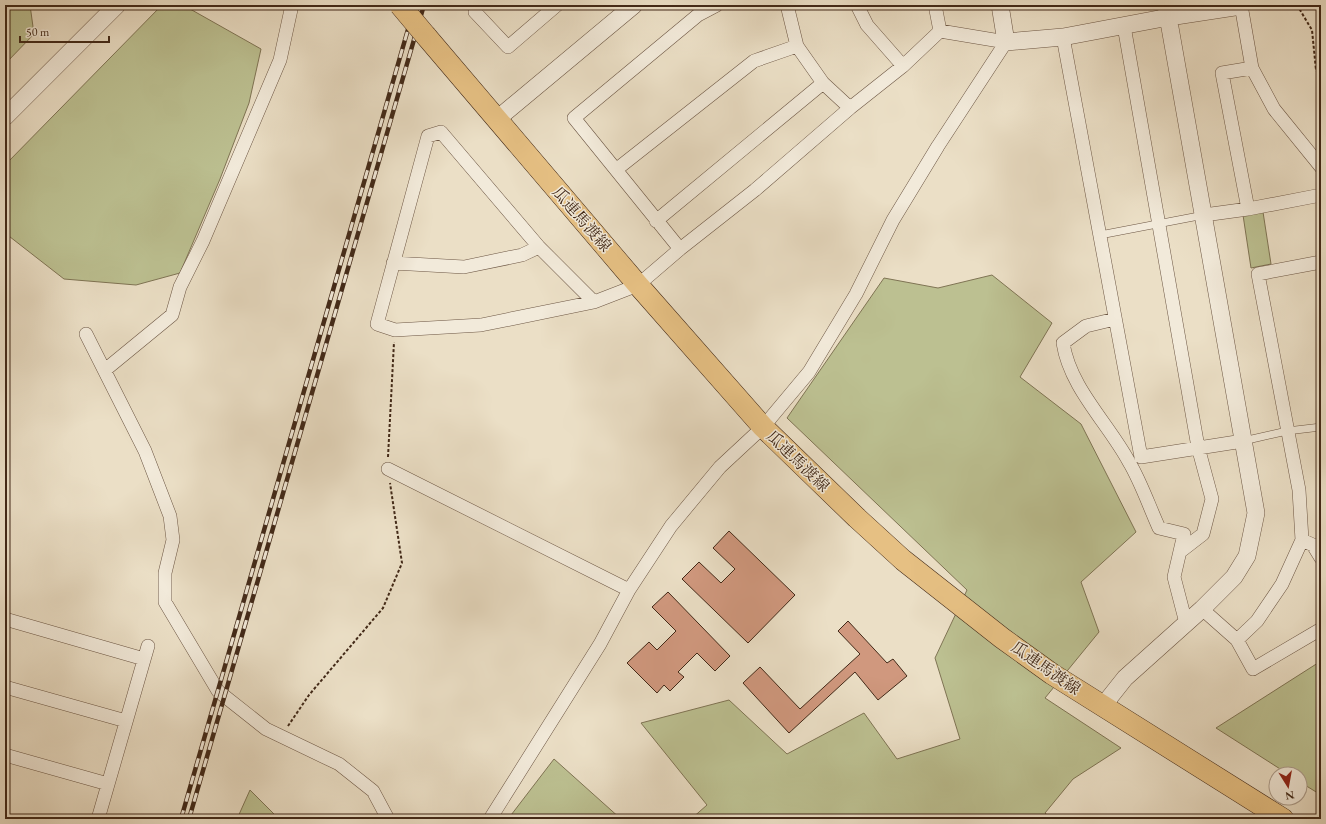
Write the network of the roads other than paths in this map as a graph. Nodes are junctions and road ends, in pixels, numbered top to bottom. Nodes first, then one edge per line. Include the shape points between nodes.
1 (118, 5) edge
2 (292, 5) edge
3 (400, 5) edge
4 (477, 5) edge
5 (557, 5) edge
6 (634, 5) edge
7 (716, 5) edge
8 (787, 5) edge
9 (858, 5) edge
10 (935, 5) edge
11 (1000, 5) edge
12 (1241, 6) edge
13 (1167, 11) edge
14 (1124, 26) junction
15 (940, 31) junction
16 (1063, 37) junction
17 (1006, 42) junction
18 (797, 46) junction
19 (903, 66) junction
20 (1252, 68) junction
21 (823, 83) junction
22 (850, 108) junction
23 (5, 117) edge
24 (496, 120) junction
25 (1321, 167) edge
26 (617, 170) junction
27 (1321, 195) edge
28 (1248, 209) junction
29 (1204, 215) junction
30 (656, 221) junction
31 (1159, 224) junction
32 (1100, 235) junction
33 (539, 247) junction
34 (680, 249) junction
35 (393, 262) junction
36 (1321, 262) edge
37 (638, 285) junction
38 (594, 302) junction
39 (1115, 319) junction
40 (86, 334) dead end
41 (105, 370) junction
42 (763, 427) junction
43 (1321, 427) edge
44 (1287, 432) junction
45 (1243, 441) junction
46 (1198, 447) junction
47 (388, 469) road end
48 (1302, 540) junction
49 (1181, 551) junction
50 (1321, 558) edge
51 (629, 590) junction
52 (1202, 609) junction
53 (5, 619) edge
54 (1186, 623) junction
55 (1321, 629) edge
56 (1237, 640) junction
57 (148, 646) dead end
58 (144, 659) junction
59 (5, 688) edge
60 (1102, 707) junction
61 (126, 721) junction
62 (5, 755) edge
63 (108, 784) junction
64 (98, 819) edge
65 (388, 819) edge
66 (490, 819) edge
67 (1283, 819) edge

1 - 23 street
2 - 41 street via 280,60 180,287 172,316
3 - 24 main road, 瓜連馬渡線, bridge
4 - 5 street via 475,12 508,48
6 - 24 street
7 - 26 street via 698,16 574,118
8 - 18 street
9 - 19 street via 867,25
10 - 15 street
11 - 17 street
12 - 13 street
12 - 20 street
13 - 14 street
13 - 29 street
14 - 16 street
14 - 31 street
15 - 17 street
15 - 19 street
16 - 17 street
16 - 32 street
17 - 42 street via 893,220 856,294 809,372
18 - 21 street
18 - 26 street via 754,61
19 - 22 street
20 - 25 street via 1274,109
20 - 28 street via 1222,73
21 - 22 street
21 - 30 street
22 - 34 street via 755,190
24 - 37 main road, 瓜連馬渡線
26 - 30 street
27 - 28 street
28 - 29 street
29 - 31 lane
29 - 45 street
30 - 34 street
31 - 32 lane
31 - 46 street
32 - 39 street
33 - 35 street via 522,254 464,267
33 - 35 street via 441,132 428,136
33 - 38 street
34 - 37 street
35 - 38 street via 377,324 395,330 481,325
36 - 44 street via 1258,274
37 - 38 street
37 - 42 main road, 瓜連馬渡線
39 - 46 street via 1141,457
39 - 49 street via 1086,326 1063,343 1066,359 1080,386 1130,462 1159,528 1184,534
40 - 41 street
41 - 65 street via 145,451 170,516 173,540 165,573 165,602 218,691 266,729 339,764 373,791
42 - 51 street via 720,467 671,526
42 - 60 main road, 瓜連馬渡線 via 903,560 1002,638
43 - 44 lane
44 - 45 lane
44 - 48 street via 1298,490
45 - 46 street
45 - 52 street via 1256,513 1253,533 1247,556 1234,577
46 - 49 street via 1212,499 1203,534
47 - 51 street
48 - 50 street via 1313,545
48 - 56 street via 1282,584 1257,621
49 - 54 street via 1174,577
51 - 66 street via 600,644
52 - 54 street
52 - 56 street
53 - 58 street
54 - 60 street via 1125,678
55 - 56 street via 1253,669
57 - 58 street
58 - 61 street
59 - 61 street
60 - 67 main road, 瓜連馬渡線
61 - 63 street
62 - 63 street
63 - 64 street

